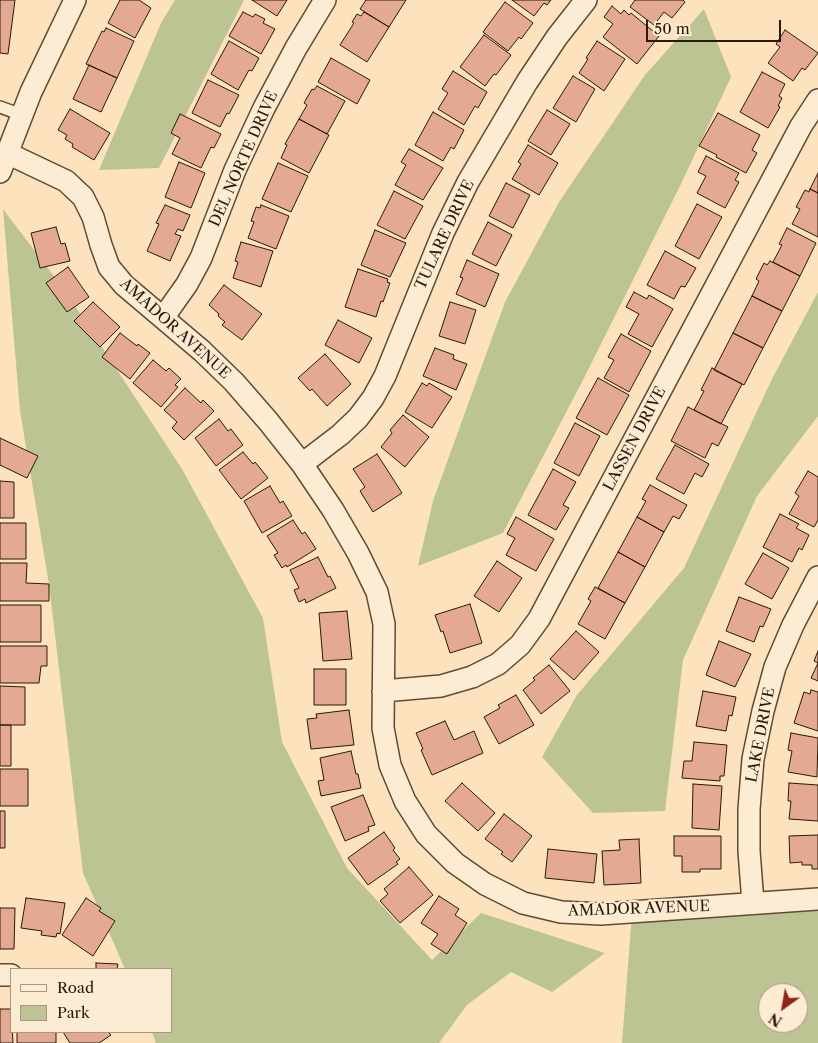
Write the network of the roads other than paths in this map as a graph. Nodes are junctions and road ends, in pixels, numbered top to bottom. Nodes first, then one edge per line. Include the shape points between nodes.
1 (75, 0) edge
2 (325, 0) edge
3 (586, 0) edge
4 (818, 100) edge
5 (0, 107) edge
6 (22, 115) junction
7 (5, 151) edge
8 (163, 318) junction
9 (302, 464) junction
10 (818, 577) edge
11 (383, 691) junction
12 (818, 899) edge
13 (753, 904) junction

1 - 6 street
2 - 8 street, DEL NORTE DRIVE via 264,108 235,170 201,258
3 - 9 street, TULARE DRIVE via 527,82 468,182 443,233 374,398 352,424
4 - 11 street, LASSEN DRIVE via 539,619 520,645 498,664 472,677 441,686
5 - 6 lane
6 - 7 street
7 - 8 street, AMADOR AVENUE via 66,181 82,197 93,216 109,267 124,285
8 - 9 street, AMADOR AVENUE via 234,382
9 - 11 street, AMADOR AVENUE via 358,553 377,592 384,624
10 - 13 street, LAKE DRIVE via 775,667 755,750 749,809
11 - 13 street, AMADOR AVENUE via 383,728 390,765 405,801 426,834 455,863 486,884 523,903 561,912 601,914
12 - 13 street, AMADOR AVENUE

